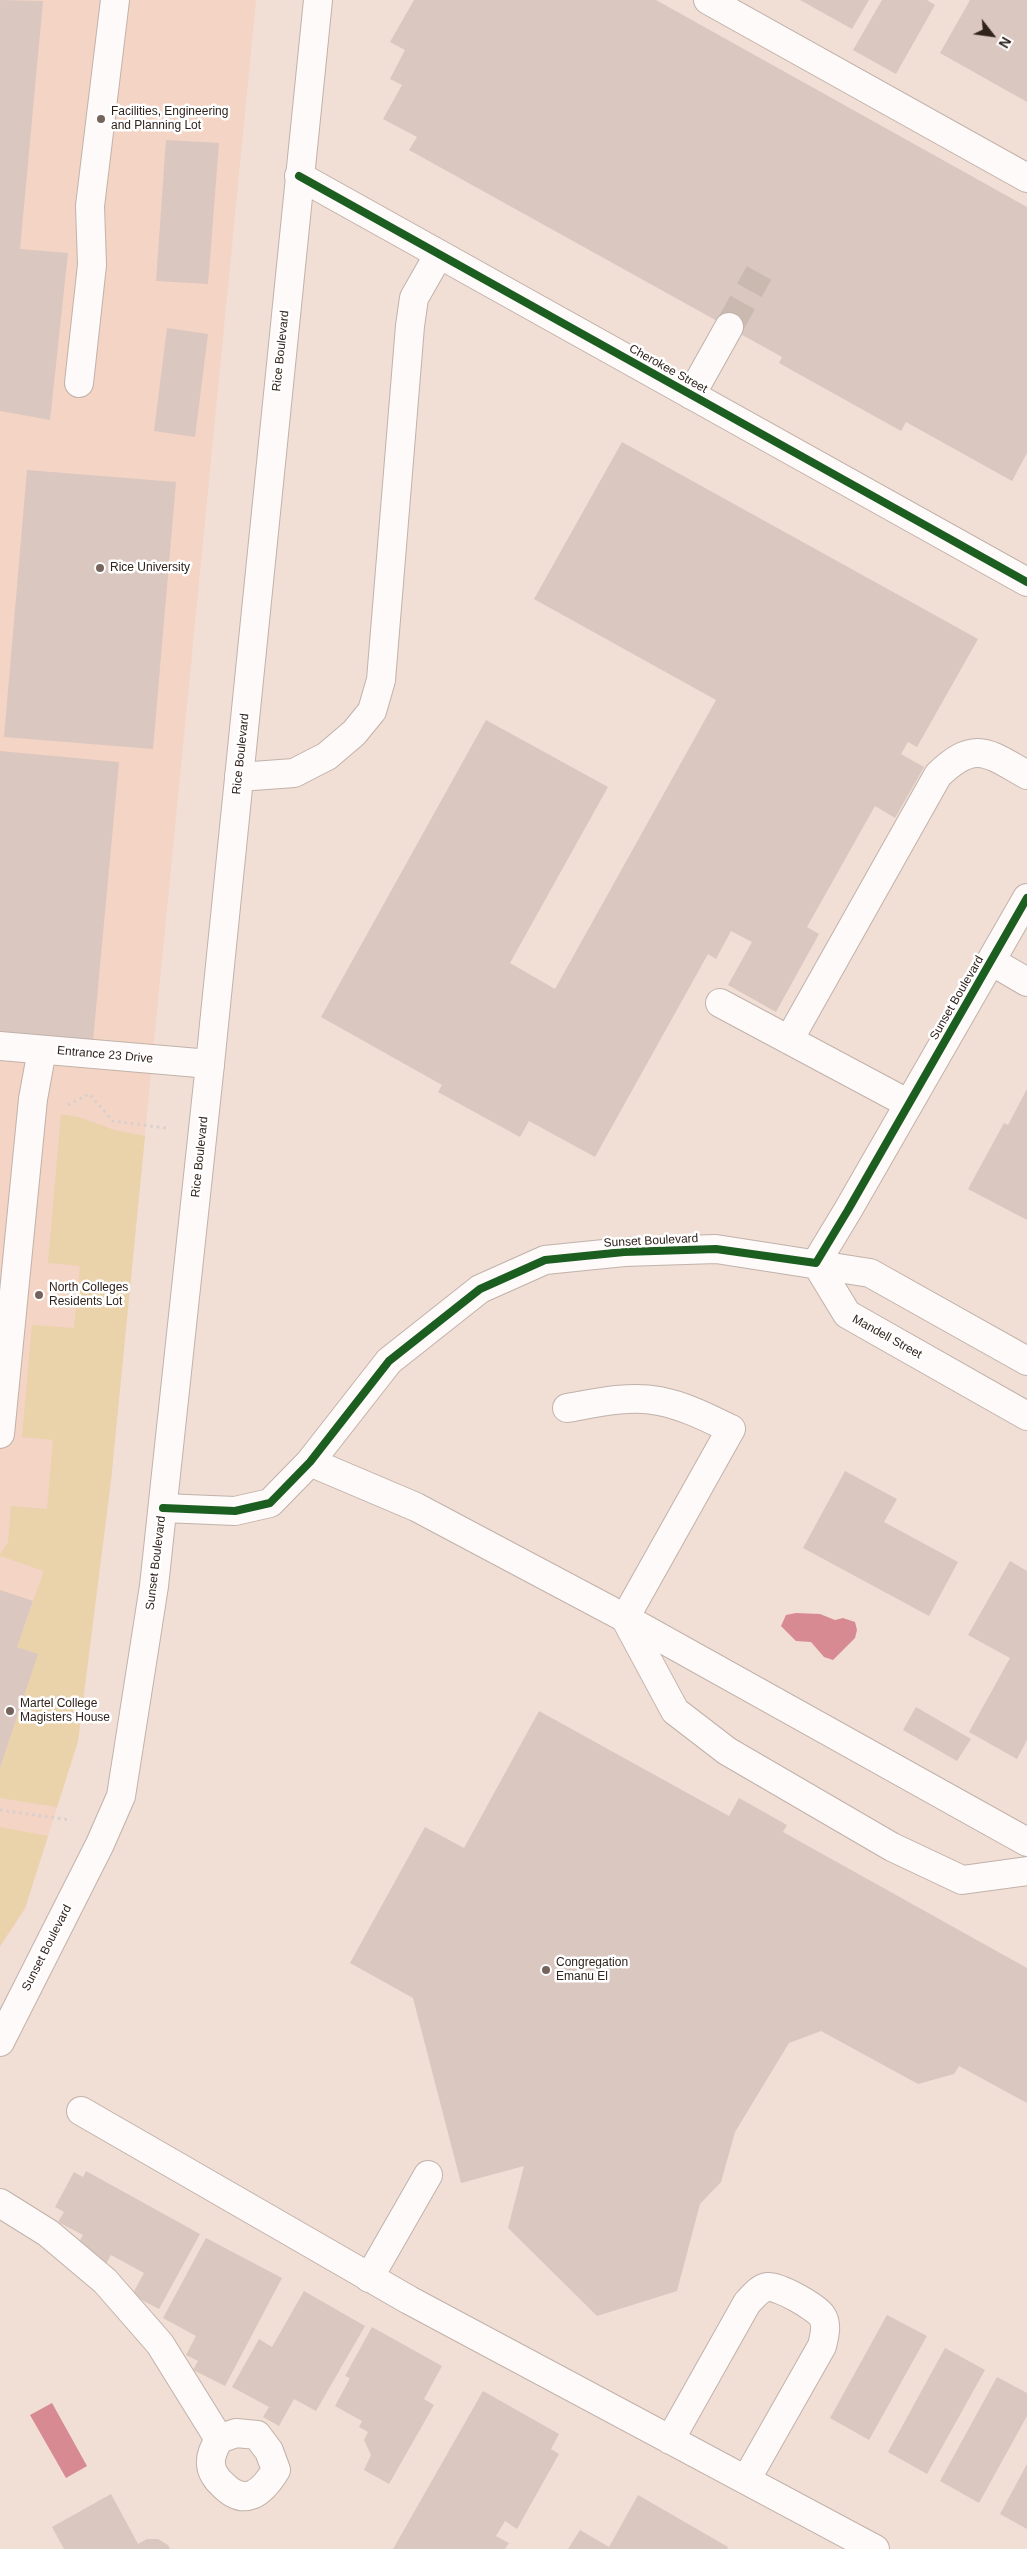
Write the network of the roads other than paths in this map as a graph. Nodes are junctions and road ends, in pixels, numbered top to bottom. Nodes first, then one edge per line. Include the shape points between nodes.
1 (115, 0) edge
2 (318, 0) edge
3 (708, 0) edge
4 (299, 176) junction
5 (1027, 178) edge
6 (439, 254) junction
7 (729, 328) tunnel mouth
8 (79, 383) dead end
9 (691, 395) junction
10 (1027, 582) edge
11 (1027, 775) edge
12 (239, 777) junction
13 (1027, 898) edge
14 (991, 961) junction
15 (1027, 982) edge
16 (720, 1003) dead end
17 (789, 1040) junction
18 (0, 1046) edge
19 (42, 1050) junction
20 (210, 1064) junction
21 (909, 1104) junction
22 (816, 1263) junction
23 (1027, 1360) edge
24 (566, 1408) dead end
25 (1027, 1416) edge
26 (0, 1434) edge
27 (310, 1462) junction
28 (163, 1508) junction
29 (625, 1618) junction
30 (1027, 1842) edge
31 (1027, 1871) edge
32 (0, 2042) edge
33 (81, 2111) dead end
34 (428, 2175) dead end
35 (0, 2203) edge
36 (369, 2278) junction
37 (219, 2439) dead end
38 (670, 2440) junction
39 (746, 2480) junction
40 (875, 2549) edge

1 - 8 street via 90,206 92,265
2 - 4 street, Rice Boulevard
3 - 5 street
4 - 6 street, Cherokee Street
4 - 12 street, Rice Boulevard
6 - 9 street, Cherokee Street
6 - 12 street via 414,298 382,680 372,711 354,733 327,756 294,773
7 - 9 street
9 - 10 street, Cherokee Street
11 - 17 street via 987,752 969,753 952,761 938,775
12 - 20 street, Rice Boulevard
13 - 14 street, Sunset Boulevard
14 - 15 street
14 - 21 street, Sunset Boulevard
16 - 17 street
17 - 21 street
18 - 19 street, Entrance 23 Drive
19 - 20 street, Entrance 23 Drive
19 - 26 street via 34,1099
20 - 28 street, Rice Boulevard
21 - 22 street, Sunset Boulevard
22 - 23 street via 870,1273
22 - 25 street, Mandell Street via 847,1314
22 - 27 street, Sunset Boulevard via 716,1249 624,1252 545,1260 480,1289 389,1361
24 - 29 street via 612,1400 658,1400 690,1409 731,1429
27 - 28 street, Sunset Boulevard via 270,1503 235,1511
27 - 29 street via 416,1507
28 - 32 street, Sunset Boulevard via 121,1796
29 - 30 street
29 - 31 street via 675,1711 726,1752 892,1847 962,1880
33 - 36 street
34 - 36 street
35 - 37 street via 48,2233 105,2281 160,2344
36 - 38 street
38 - 39 street
38 - 39 street via 747,2303 768,2287 780,2289 823,2317 826,2331 822,2346
39 - 40 street

